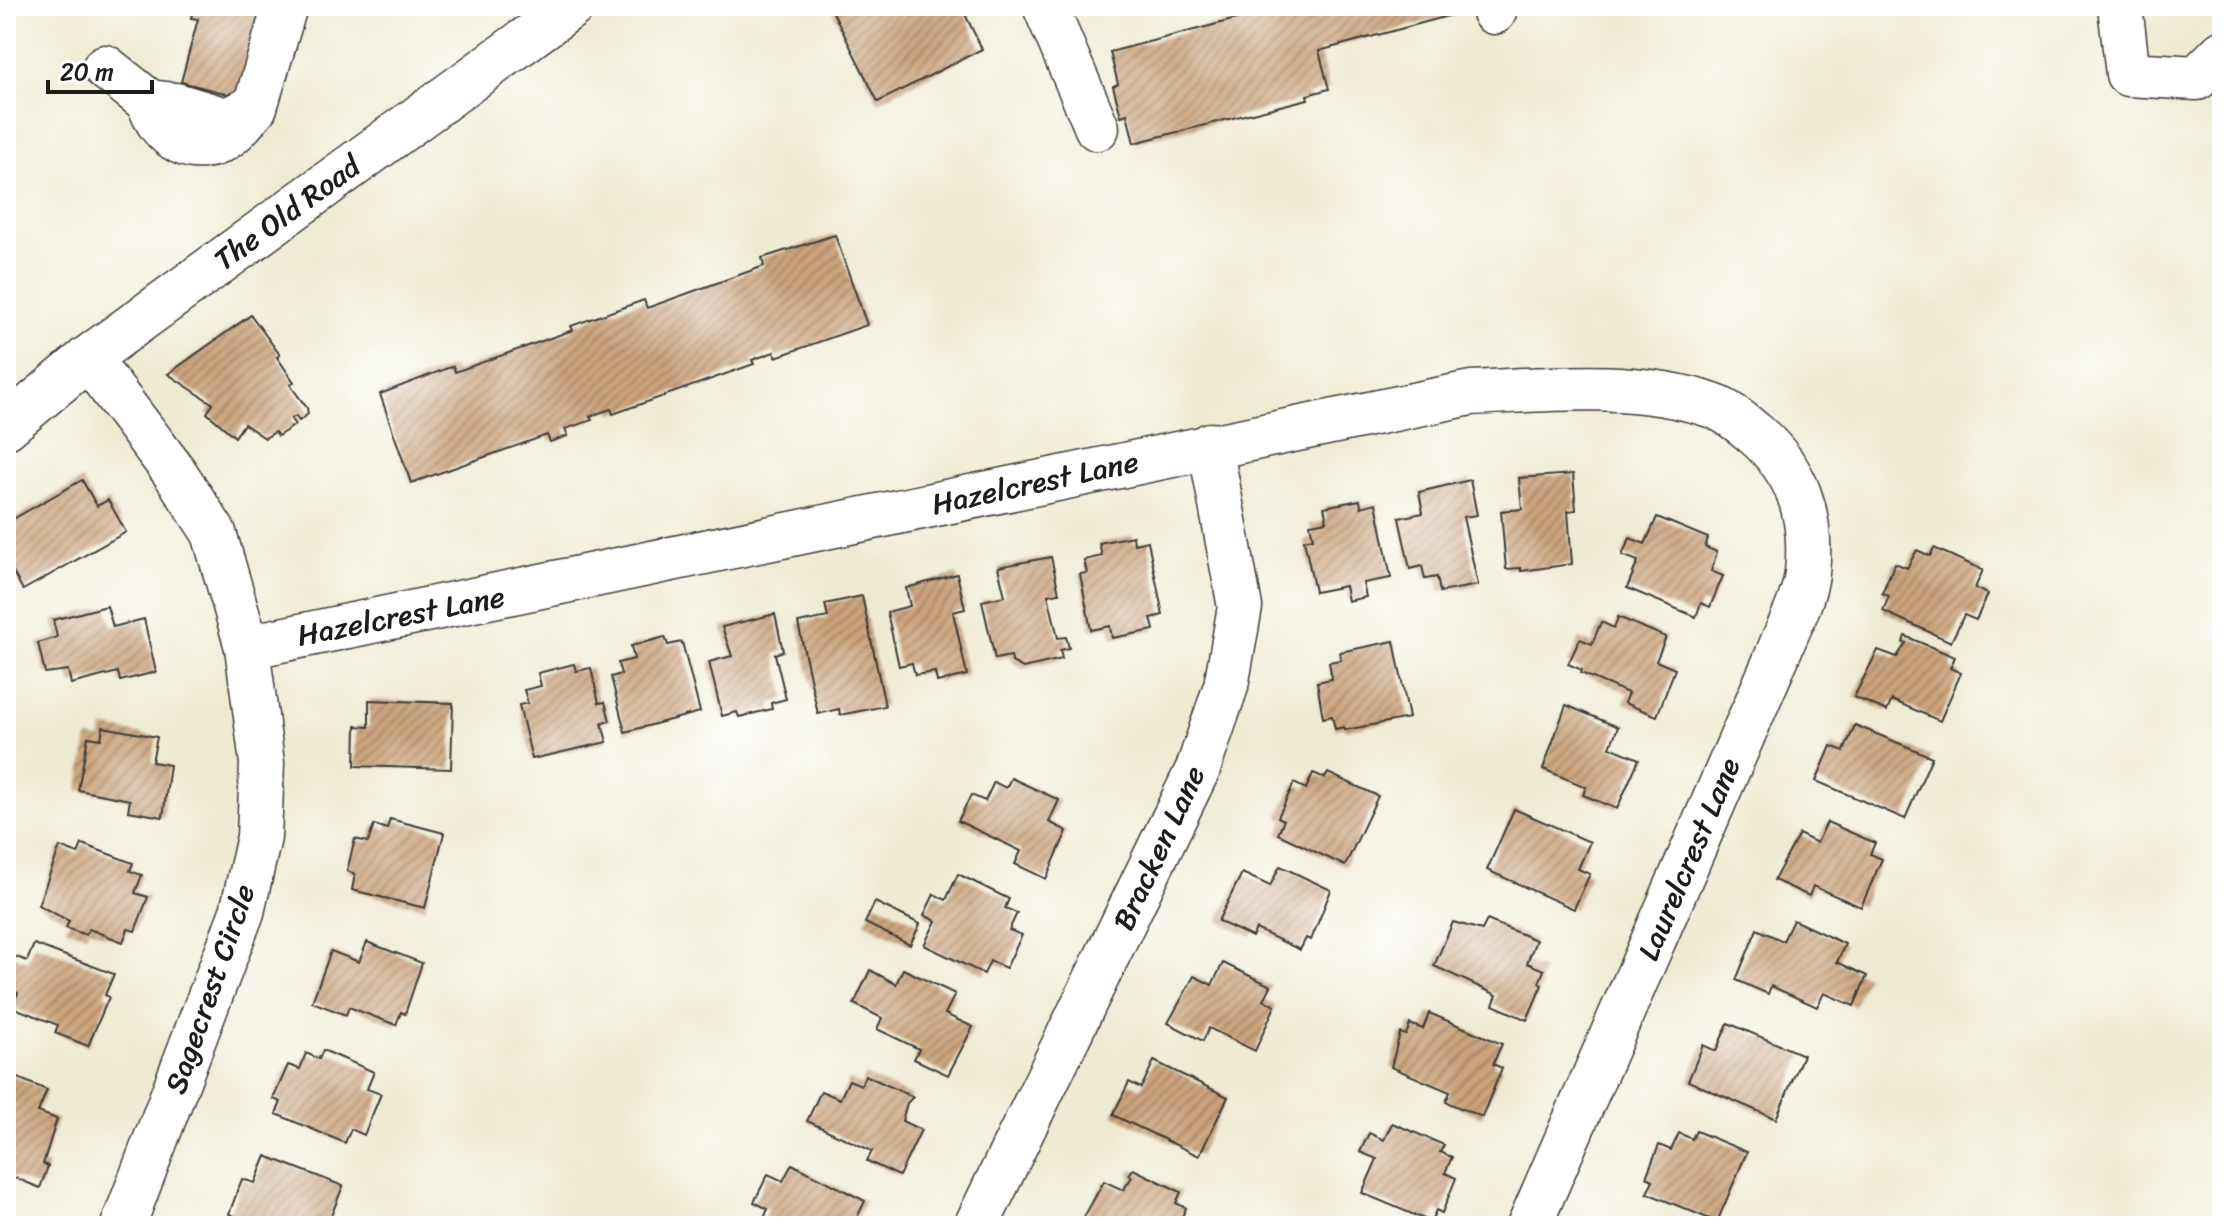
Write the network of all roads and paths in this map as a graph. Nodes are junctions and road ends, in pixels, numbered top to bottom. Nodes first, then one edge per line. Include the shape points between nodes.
1 (285, 6) edge
2 (572, 6) edge
3 (1045, 6) edge
4 (2120, 6) edge
5 (2222, 53) edge
6 (105, 67) dead end
7 (1097, 128) dead end
8 (88, 358) junction
9 (6, 427) edge
10 (1210, 445) junction
11 (1797, 483) joint
12 (247, 647) junction
13 (123, 1226) edge
14 (976, 1226) edge
15 (1529, 1226) edge

1 - 6 street via 255,107 230,135 202,147 173,140 161,130 149,102
2 - 8 street, The Old Road
3 - 7 street
4 - 5 street via 2128,74 2197,78
8 - 9 street, The Old Road
8 - 12 street, Sagecrest Circle via 214,533
10 - 11 street, Hazelcrest Lane via 1471,393 1589,387 1716,406 1777,452
10 - 12 street, Hazelcrest Lane
10 - 14 street, Bracken Lane via 1240,607 1226,686 1198,769
11 - 15 street, Laurelcrest Lane via 1806,521 1807,575 1776,659
12 - 13 street, Sagecrest Circle via 262,763 259,837 242,912

